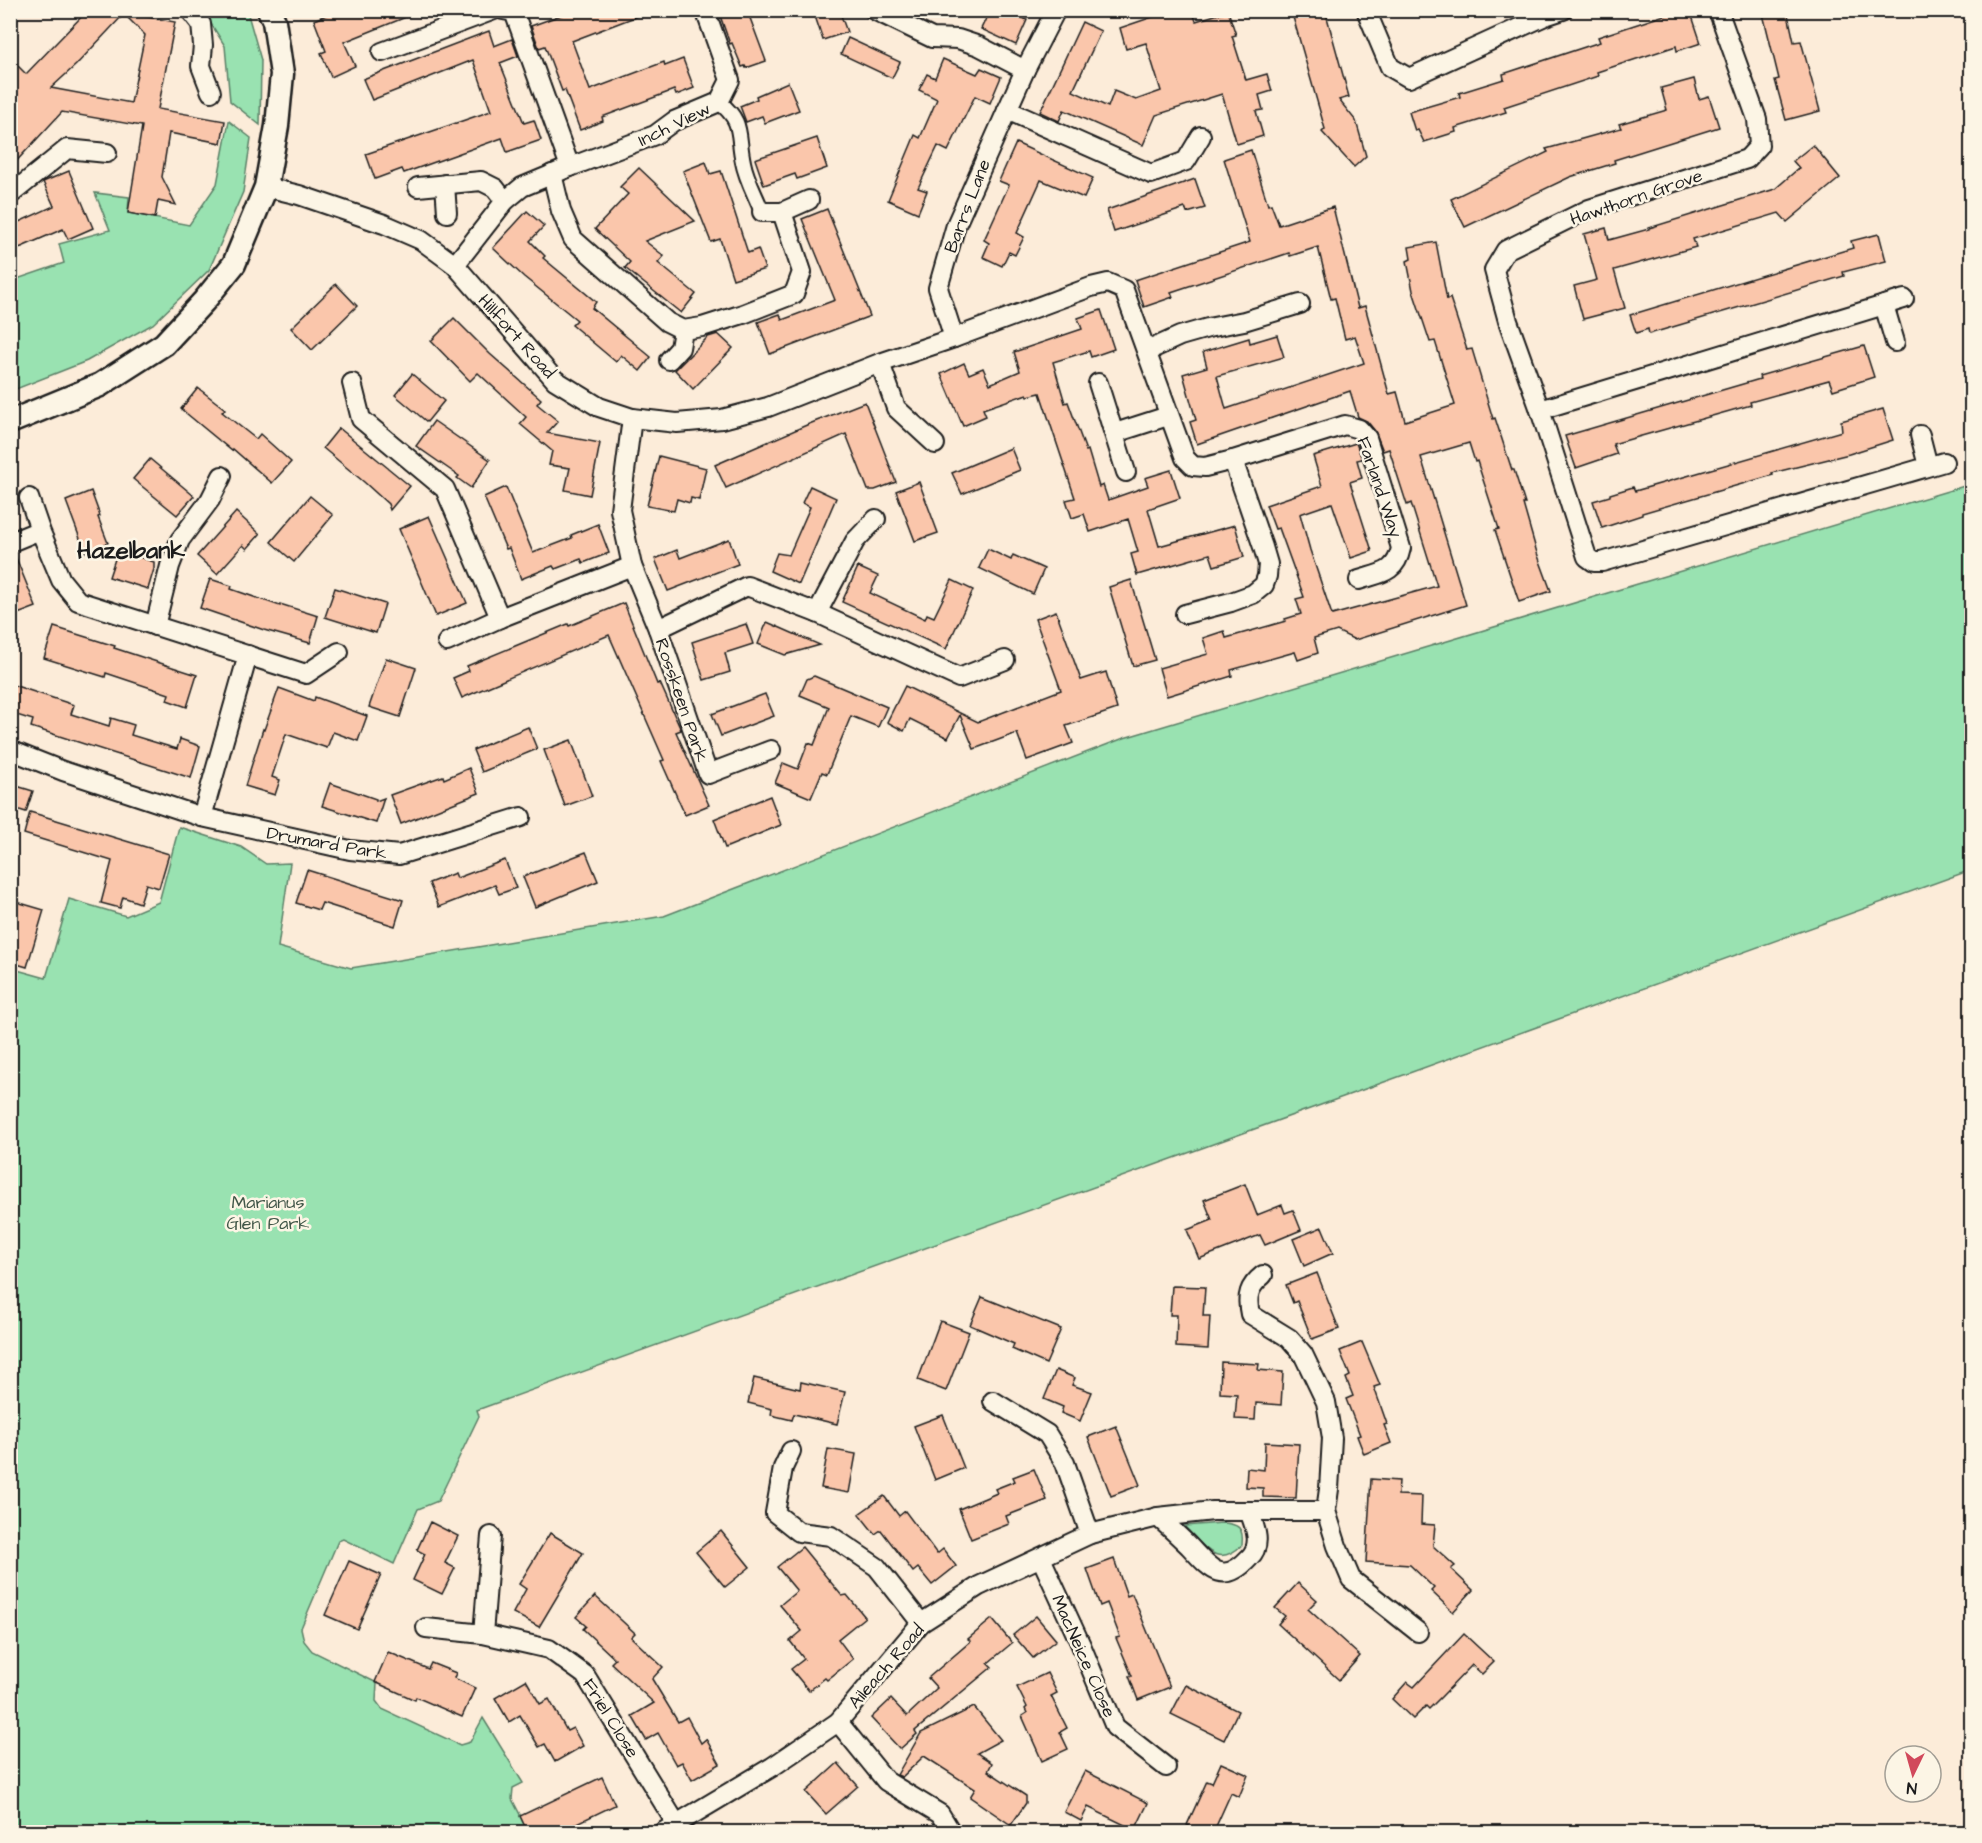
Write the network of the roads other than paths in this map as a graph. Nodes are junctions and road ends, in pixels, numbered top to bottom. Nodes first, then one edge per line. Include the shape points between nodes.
1 (190, 10) edge
2 (269, 10) edge
3 (494, 10) edge
4 (503, 10) edge
5 (705, 10) edge
6 (874, 10) edge
7 (1056, 10) edge
8 (1366, 10) edge
9 (1718, 10) edge
10 (1550, 12) edge
11 (381, 51) dead end
12 (1025, 70) junction
13 (211, 92) dead end
14 (719, 102) junction
15 (1007, 110) junction
16 (1201, 136) dead end
17 (107, 153) dead end
18 (570, 167) junction
19 (552, 174) junction
20 (445, 184) junction
21 (266, 187) junction
22 (418, 187) dead end
23 (10, 195) edge
24 (809, 200) dead end
25 (505, 201) junction
26 (762, 212) joint
27 (782, 212) junction
28 (447, 213) dead end
29 (455, 265) junction
30 (1904, 299) dead end
31 (1300, 304) dead end
32 (1884, 305) junction
33 (683, 330) junction
34 (954, 338) junction
35 (1895, 342) dead end
36 (1147, 351) junction
37 (669, 360) dead end
38 (880, 363) junction
39 (352, 383) dead end
40 (1098, 383) dead end
41 (1540, 410) junction
42 (1168, 416) junction
43 (632, 418) junction
44 (10, 422) edge
45 (1115, 433) junction
46 (1920, 435) dead end
47 (935, 444) dead end
48 (1233, 460) junction
49 (1126, 472) dead end
50 (222, 476) dead end
51 (29, 498) dead end
52 (876, 519) dead end
53 (40, 530) junction
54 (11, 542) edge
55 (632, 566) junction
56 (1359, 580) dead end
57 (817, 613) junction
58 (1185, 614) dead end
59 (500, 618) junction
60 (154, 626) junction
61 (658, 629) junction
62 (447, 642) dead end
63 (339, 652) dead end
64 (248, 655) junction
65 (1005, 660) dead end
66 (10, 750) edge
67 (771, 750) dead end
68 (202, 817) junction
69 (521, 817) dead end
70 (1263, 1275) dead end
71 (993, 1401) dead end
72 (791, 1451) dead end
73 (1249, 1511) junction
74 (1326, 1511) junction
75 (1158, 1517) junction
76 (1090, 1534) junction
77 (491, 1536) dead end
78 (1041, 1558) junction
79 (921, 1623) junction
80 (426, 1628) dead end
81 (1418, 1632) dead end
82 (483, 1634) junction
83 (838, 1722) junction
84 (1166, 1767) dead end
85 (670, 1829) edge
86 (951, 1833) edge

1 - 13 street via 201,24 201,66
2 - 21 street via 282,74
3 - 11 street
4 - 18 street via 514,12
5 - 14 street, Inch View via 730,80
6 - 12 street via 932,38 958,39 980,46
7 - 12 street, Barrs Lane
8 - 10 street via 1390,67 1409,78
9 - 41 street, Hawthorn Grove via 1757,119 1759,146 1747,159 1590,209 1506,250 1494,270
12 - 15 street, Barrs Lane
14 - 18 street, Inch View via 674,121 655,135
14 - 26 street via 733,113 743,164
15 - 16 street via 1151,174 1186,161
15 - 34 street, Barrs Lane via 956,225 938,288
17 - 23 street via 67,149
18 - 19 street, Inch View
19 - 25 street, Inch View
19 - 33 street via 573,239 667,322
20 - 22 street
20 - 25 street via 481,181 495,188
20 - 28 street
21 - 29 street, Hillfort Road via 384,224 421,240
21 - 44 street via 234,264 164,344 100,385
24 - 27 street
25 - 29 street, Inch View
26 - 27 street
27 - 33 street via 802,272 794,294 743,314
29 - 43 street, Hillfort Road via 555,380 599,407
30 - 32 street
31 - 36 street via 1180,336
32 - 35 street
32 - 41 street
33 - 37 street via 680,348
34 - 36 street, Farland Way via 1108,283 1124,290
34 - 38 street, Hillfort Road
36 - 42 street, Farland Way
38 - 43 street, Hillfort Road via 768,407 722,419 677,423
38 - 47 street via 896,408
39 - 59 street via 361,419 445,489
40 - 45 street
41 - 46 street, Hawthorn Grove via 1587,557 1594,562 1936,464
42 - 45 street
42 - 48 street, Farland Way via 1185,458 1193,466
43 - 55 street, Rosskeen Park via 620,510
45 - 49 street
48 - 56 street, Farland Way via 1345,425 1359,429 1367,438 1401,548 1391,569
48 - 58 street via 1268,564 1267,576 1264,585 1253,594
50 - 60 street via 210,500 180,540
51 - 53 street
52 - 57 street via 855,541
53 - 54 street
53 - 60 street via 61,580 78,601
55 - 59 street
55 - 61 street, Rosskeen Park
57 - 61 street, Rosskeen Park via 747,586
57 - 65 street, Rosskeen Park via 959,678
59 - 62 street
60 - 64 street
61 - 67 street, Rosskeen Park via 708,774
63 - 64 street via 306,674
64 - 68 street
66 - 68 street, Drumard Park
68 - 69 street, Drumard Park via 350,850 399,855
70 - 74 street via 1249,1290 1250,1314 1289,1338 1303,1354 1326,1402 1332,1438
71 - 76 street via 1047,1434 1065,1463
72 - 79 street via 783,1468 775,1513 799,1532 831,1536 877,1567
73 - 74 street, Aileach Road
73 - 75 street, Aileach Road via 1213,1510
73 - 75 street via 1257,1538 1255,1552 1235,1570 1225,1572 1206,1566
74 - 81 street via 1351,1579
75 - 76 street, Aileach Road
76 - 78 street, Aileach Road
77 - 82 street
78 - 79 street, Aileach Road via 979,1586
78 - 84 street, MacNeice Close via 1115,1727
79 - 83 street, Aileach Road
80 - 82 street, Friel Close
82 - 85 street, Friel Close via 549,1649 585,1675
83 - 85 street, Aileach Road
83 - 86 street via 886,1781 940,1814

